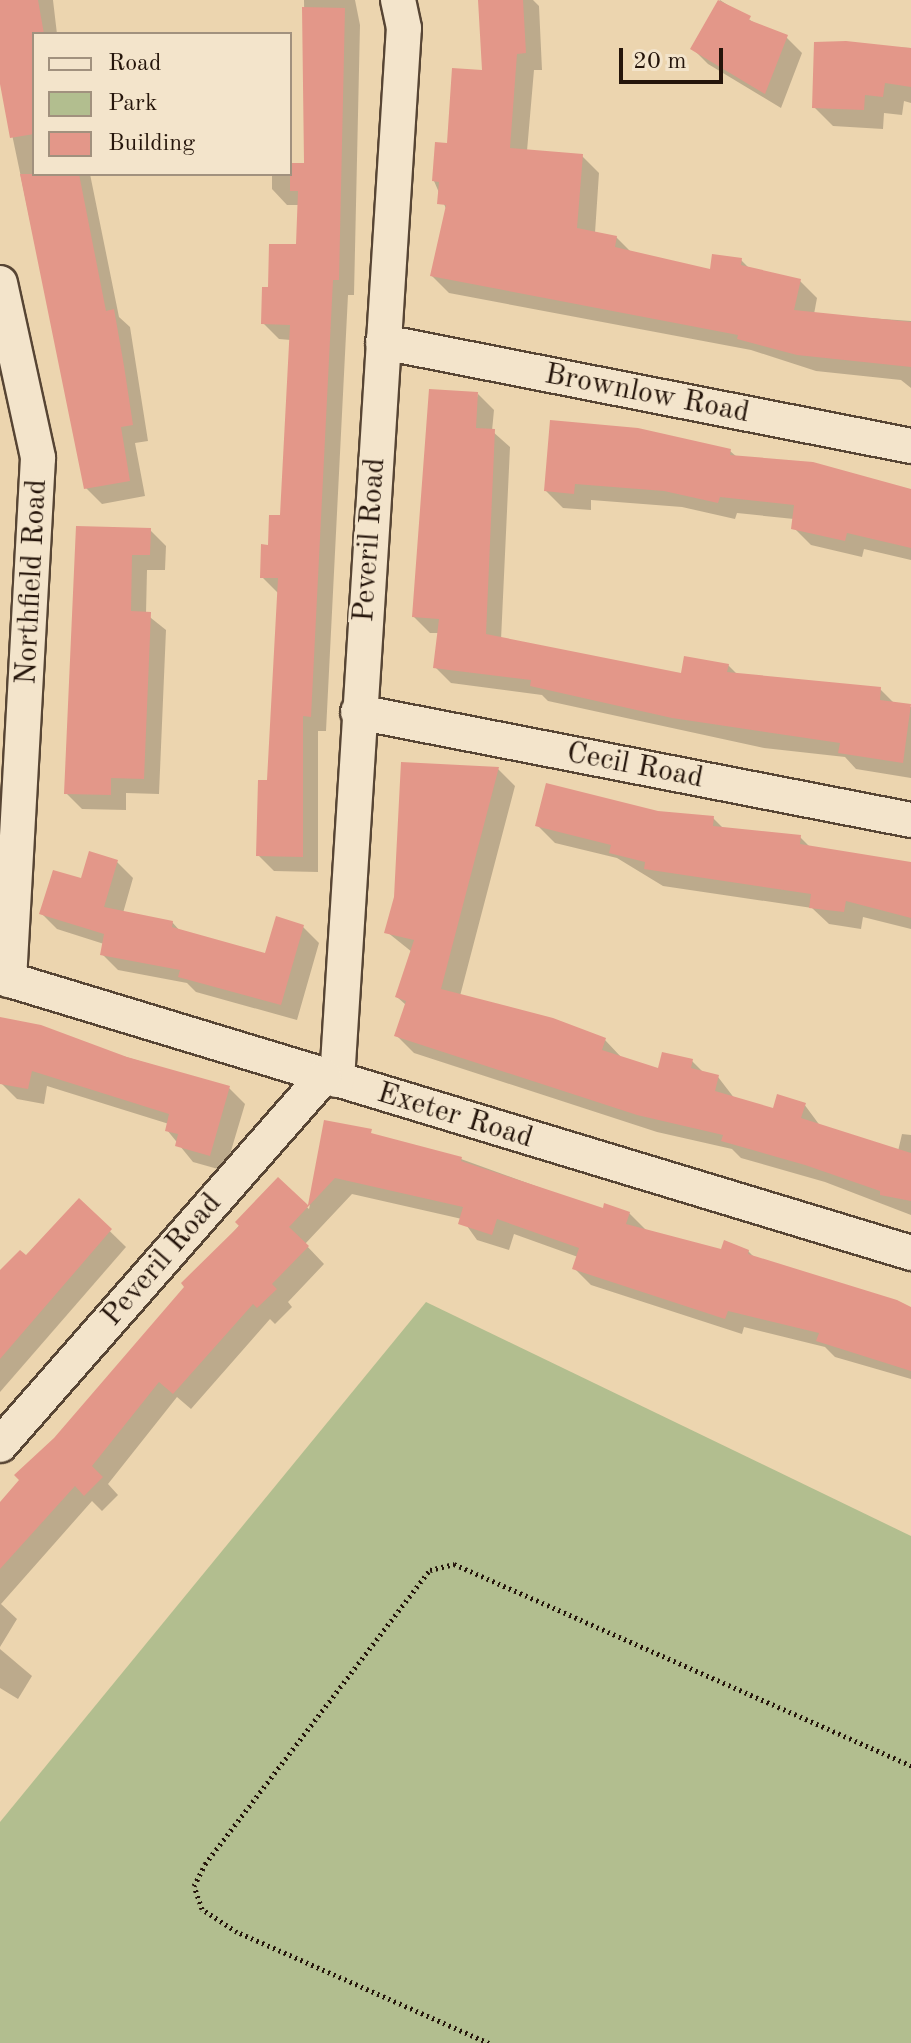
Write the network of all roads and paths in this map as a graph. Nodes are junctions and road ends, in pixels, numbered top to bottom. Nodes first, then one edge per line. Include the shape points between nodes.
1 (398, 0) edge
2 (0, 283) edge
3 (383, 342) junction
4 (911, 446) edge
5 (358, 712) junction
6 (911, 820) edge
7 (5, 979) edge
8 (331, 1078) junction
9 (911, 1253) edge
10 (0, 1445) edge
11 (911, 1766) edge
12 (489, 2043) edge

1 - 3 street, Peveril Road via 404,28
2 - 7 street, Northfield Road via 38,458
3 - 4 street, Brownlow Road
3 - 5 street, Peveril Road
5 - 6 street, Cecil Road
5 - 8 street, Peveril Road
7 - 8 street, Exeter Road
8 - 9 street, Exeter Road
8 - 10 street, Peveril Road
11 - 12 path via 454,1564 430,1570 205,1864 194,1886 202,1909 237,1932

